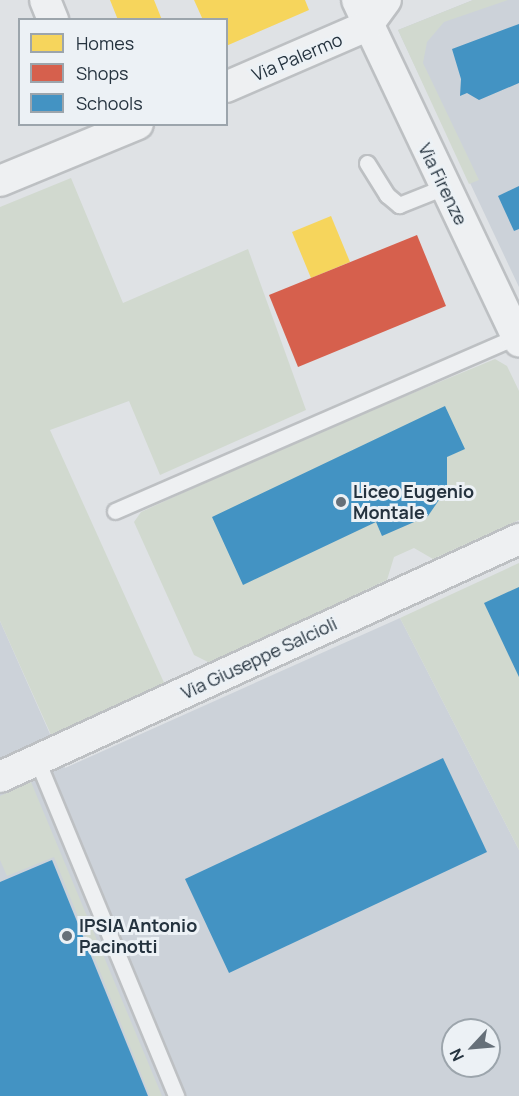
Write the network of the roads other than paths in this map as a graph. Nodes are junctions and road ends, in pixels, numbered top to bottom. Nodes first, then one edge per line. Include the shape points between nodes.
1 (45, 0) edge
2 (386, 0) edge
3 (362, 13) edge
4 (52, 18) edge
5 (228, 86) edge
6 (128, 126) edge
7 (96, 132) edge
8 (367, 163) dead end
9 (0, 180) edge
10 (444, 187) junction
11 (518, 339) edge
12 (115, 511) dead end
13 (519, 540) edge
14 (37, 760) junction
15 (0, 777) edge
16 (176, 1096) edge

1 - 4 street
2 - 3 street
3 - 5 street, Via Palermo
3 - 10 street, Via Firenze
6 - 7 street
7 - 9 street
8 - 10 lane via 387,195 399,205
10 - 11 street, Via Firenze
11 - 12 lane
13 - 14 street, Via Giuseppe Salcioli
14 - 15 street, Via Giuseppe Salcioli
14 - 16 lane

